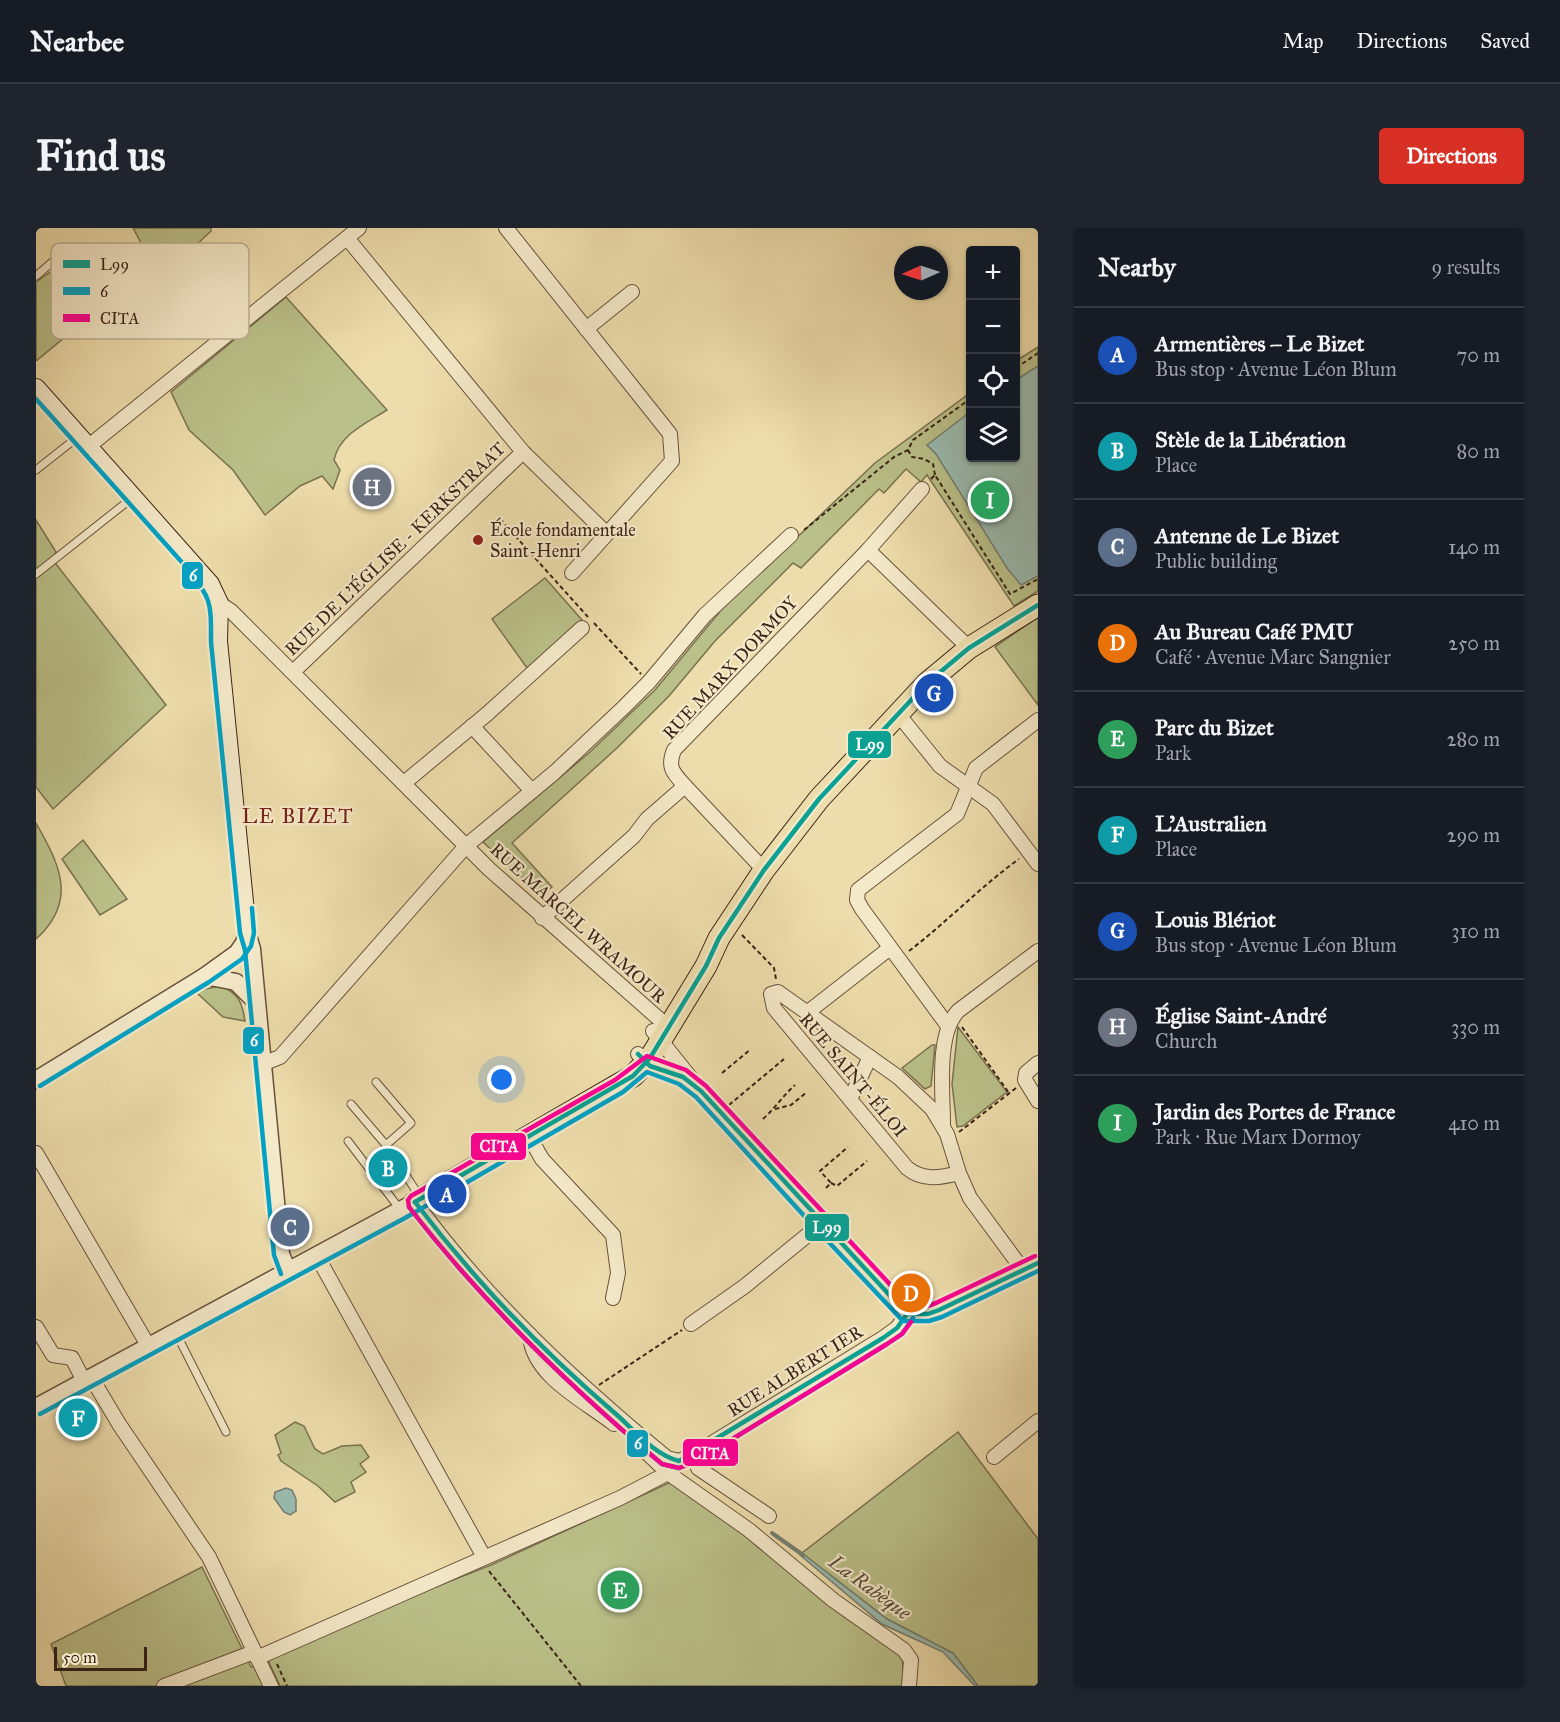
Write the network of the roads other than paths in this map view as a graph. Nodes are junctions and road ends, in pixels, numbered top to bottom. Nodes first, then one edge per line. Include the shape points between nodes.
1 (359, 228) edge
2 (506, 228) edge
3 (347, 238) junction
4 (51, 265) edge
5 (36, 276) edge
6 (632, 292) dead end
7 (249, 314) edge
8 (586, 329) junction
9 (216, 339) edge
10 (36, 388) edge
11 (84, 441) junction
12 (523, 452) junction
13 (36, 470) edge
14 (922, 489) road end
15 (134, 496) junction
16 (606, 533) junction
17 (791, 535) road end
18 (868, 550) junction
19 (572, 573) dead end
20 (36, 574) edge
21 (1038, 595) edge
22 (219, 603) junction
23 (1038, 605) edge
24 (582, 628) dead end
25 (969, 648) junction
26 (293, 672) junction
27 (898, 714) junction
28 (1038, 720) edge
29 (472, 726) junction
30 (404, 783) junction
31 (685, 786) junction
32 (968, 786) junction
33 (532, 791) junction
34 (466, 846) junction
35 (1038, 864) edge
36 (764, 870) junction
37 (542, 918) junction
38 (247, 932) junction
39 (1038, 951) edge
40 (895, 953) junction
41 (205, 976) junction
42 (256, 1002) junction
43 (808, 1012) junction
44 (950, 1021) junction
45 (660, 1029) junction
46 (870, 1057) junction
47 (642, 1059) junction
48 (1038, 1063) edge
49 (262, 1064) junction
50 (36, 1080) edge
51 (376, 1082) dead end
52 (701, 1091) junction
53 (850, 1099) junction
54 (1038, 1101) edge
55 (351, 1104) dead end
56 (943, 1124) junction
57 (528, 1136) junction
58 (348, 1141) dead end
59 (386, 1145) junction
60 (36, 1153) edge
61 (958, 1173) junction
62 (412, 1204) junction
63 (821, 1224) junction
64 (317, 1256) junction
65 (1038, 1263) edge
66 (1023, 1270) junction
67 (288, 1271) junction
68 (613, 1298) dead end
69 (907, 1314) junction
70 (691, 1324) road end
71 (36, 1327) edge
72 (176, 1333) junction
73 (530, 1335) junction
74 (149, 1347) junction
75 (88, 1379) junction
76 (36, 1407) edge
77 (1038, 1421) edge
78 (226, 1432) dead end
79 (696, 1454) junction
80 (994, 1457) dead end
81 (668, 1473) junction
82 (769, 1516) dead end
83 (484, 1557) junction
84 (255, 1655) junction
85 (164, 1686) edge
86 (271, 1686) edge
87 (909, 1686) edge

1 - 3 street
2 - 8 street
3 - 7 street
3 - 12 street
4 - 5 lane
6 - 8 street
8 - 16 street via 670,434 672,461
9 - 11 street
10 - 11 main road
11 - 13 lane
11 - 15 main road
12 - 16 street
12 - 26 street, RUE DE L'ÉGLISE - KERKSTRAAT
14 - 18 street, RUE MARX DORMOY
15 - 20 lane
15 - 22 main road via 210,584
16 - 19 street
17 - 33 street via 705,615 650,682
18 - 25 street
18 - 31 street, RUE MARX DORMOY via 674,750 670,769
21 - 25 main road via 986,630
22 - 26 street, RUE MARCEL WRAMOUR via 231,610
22 - 38 main road via 218,641
23 - 25 main road
24 - 29 street
25 - 27 main road
26 - 30 street, RUE MARCEL WRAMOUR
27 - 32 street via 940,766
27 - 36 main road via 819,799
28 - 32 street via 980,764
29 - 30 street
29 - 33 street
30 - 34 street, RUE MARCEL WRAMOUR
31 - 36 street
31 - 37 street
32 - 35 street via 993,804
32 - 40 street via 957,814 858,890 859,904
33 - 34 street
34 - 37 street, RUE MARCEL WRAMOUR
34 - 49 street via 280,1057
36 - 45 main road via 701,957
37 - 45 street, RUE MARCEL WRAMOUR
38 - 41 street via 237,953
38 - 42 street
39 - 44 street
40 - 43 street, RUE SAINT-ÉLOI
40 - 44 street
41 - 42 street via 236,982
41 - 50 street
42 - 49 street
43 - 46 street, RUE SAINT-ÉLOI
43 - 53 street, RUE SAINT-ÉLOI via 780,993 770,995 774,1008
44 - 56 street via 944,1056
45 - 47 main road
45 - 52 street, RUE MARCEL WRAMOUR
46 - 53 street
46 - 56 street, RUE SAINT-ÉLOI via 917,1093
47 - 52 street via 683,1077
47 - 57 main road via 619,1086
48 - 54 street via 1026,1073 1025,1080
49 - 67 street via 281,1254
51 - 59 lane via 411,1123
52 - 63 street
53 - 61 street, RUE SAINT-ÉLOI via 912,1172 933,1178
55 - 59 lane
56 - 61 street, RUE SAINT-ÉLOI
57 - 62 main road
57 - 68 street via 542,1159 613,1235 618,1274
58 - 62 lane
59 - 62 lane
60 - 74 street
61 - 66 street, RUE SAINT-ÉLOI via 970,1198
62 - 64 street
62 - 73 street via 481,1286
63 - 69 street
63 - 70 street
64 - 67 street
64 - 83 street
65 - 66 street
66 - 69 street via 934,1312
67 - 72 street
69 - 79 street, RUE ALBERT IER via 892,1332
71 - 75 street via 53,1354 72,1358
72 - 74 street
72 - 78 lane
73 - 79 street via 667,1458 679,1461
73 - 81 street via 532,1353 544,1369 625,1432
74 - 75 street
75 - 76 street
75 - 84 street via 209,1557
77 - 80 street
79 - 82 street via 698,1468
81 - 83 street
81 - 87 street via 749,1530 832,1600 904,1650 910,1660
83 - 84 street
84 - 85 street
84 - 86 street

